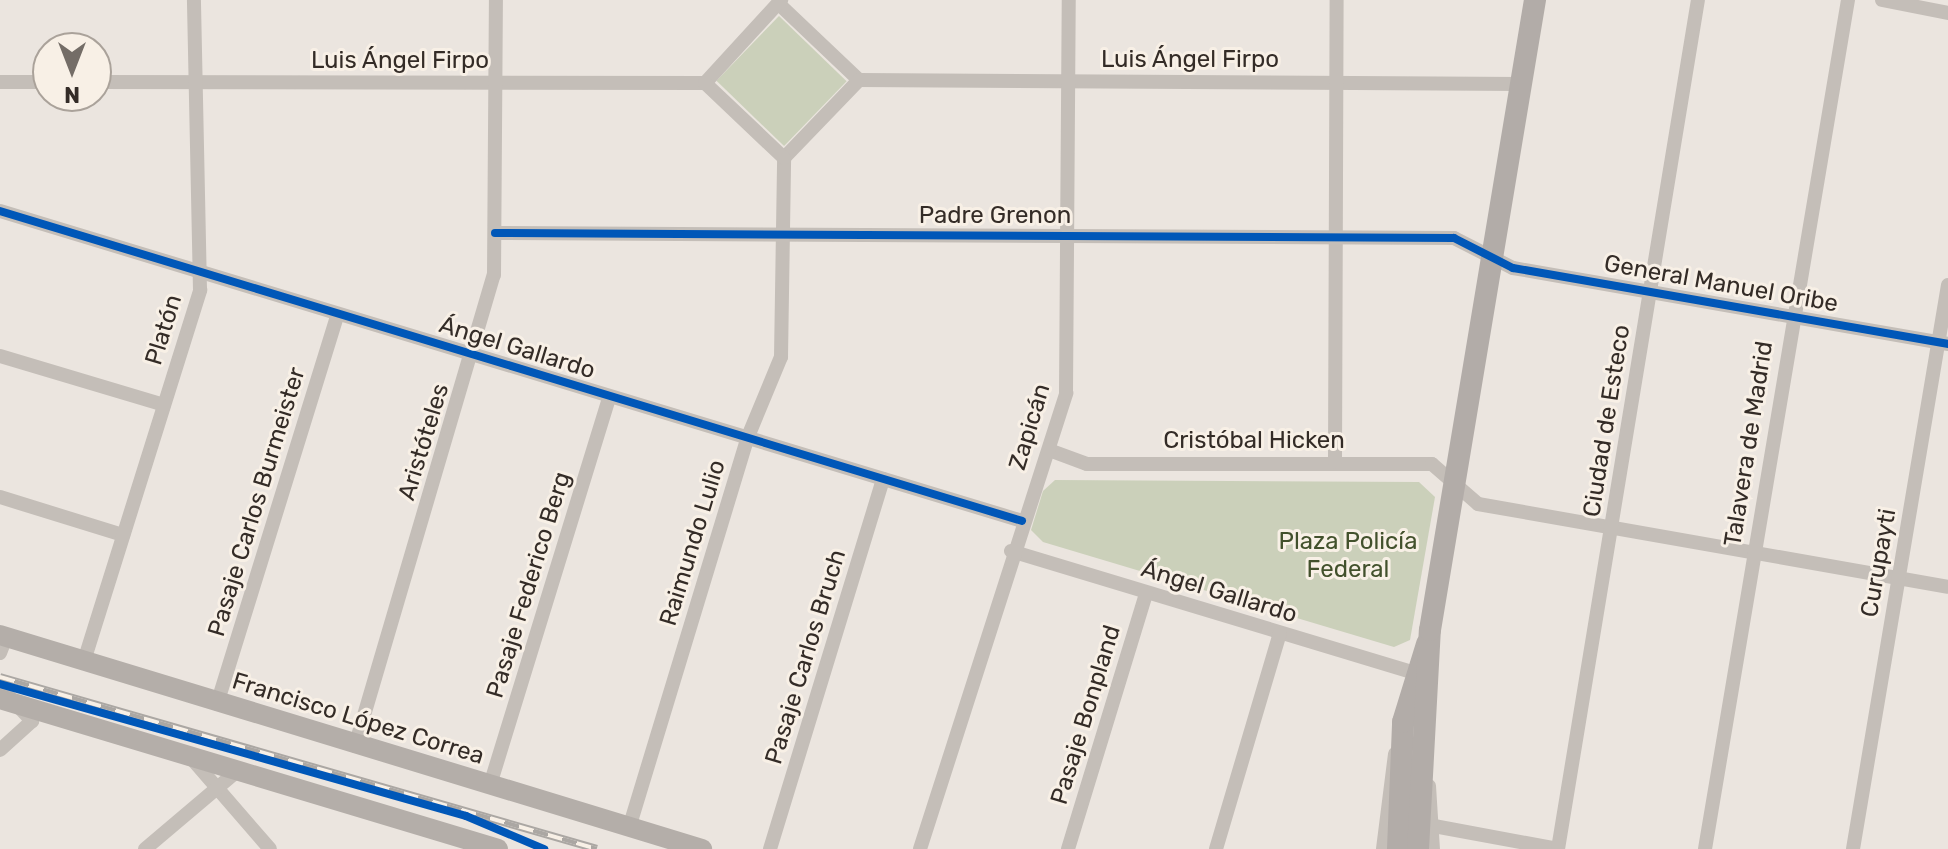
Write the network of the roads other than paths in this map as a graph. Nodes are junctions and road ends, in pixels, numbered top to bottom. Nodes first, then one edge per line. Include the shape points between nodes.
1 (194, 0) edge
2 (496, 0) edge
3 (1069, 0) edge
4 (1337, 0) edge
5 (1535, 0) edge
6 (1698, 0) edge
7 (1848, 0) edge
8 (1882, 0) edge
9 (781, 3) edge
10 (1948, 13) edge
11 (859, 80) junction
12 (1337, 81) junction
13 (0, 82) edge
14 (32, 82) edge
15 (112, 82) edge
16 (193, 82) junction
17 (495, 83) junction
18 (705, 83) junction
19 (1070, 83) junction
20 (1521, 84) junction
21 (784, 158) junction
22 (0, 211) edge
23 (495, 233) junction
24 (784, 235) junction
25 (1068, 236) junction
26 (1337, 236) junction
27 (1489, 258) junction
28 (202, 271) junction
29 (1948, 285) edge
30 (1649, 292) junction
31 (338, 314) junction
32 (1792, 317) junction
33 (1943, 344) edge
34 (473, 355) junction
35 (0, 356) edge
36 (609, 397) junction
37 (164, 405) junction
38 (747, 439) junction
39 (1049, 450) junction
40 (1335, 462) junction
41 (883, 479) junction
42 (1456, 481) junction
43 (0, 497) edge
44 (1022, 521) junction
45 (1612, 528) junction
46 (123, 535) junction
47 (1011, 551) junction
48 (1753, 554) junction
49 (1899, 579) junction
50 (1948, 587) edge
51 (1146, 594) junction
52 (1280, 633) junction
53 (2, 642) edge
54 (1428, 643) junction
55 (84, 661) junction
56 (1415, 673) junction
57 (0, 687) edge
58 (0, 699) edge
59 (217, 704) junction
60 (26, 707) junction
61 (1403, 722) junction
62 (355, 746) junction
63 (0, 750) edge
64 (1423, 752) junction
65 (192, 759) junction
66 (236, 772) junction
67 (490, 785) junction
68 (216, 788) junction
69 (1434, 826) junction
70 (629, 828) junction
71 (145, 849) edge
72 (270, 849) edge
73 (498, 849) edge
74 (702, 849) edge
75 (770, 849) edge
76 (920, 849) edge
77 (1068, 849) edge
78 (1216, 849) edge
79 (1383, 849) edge
80 (1398, 849) edge
81 (1418, 849) edge
82 (1433, 849) edge
83 (1558, 849) edge
84 (1705, 849) edge
85 (1853, 849) edge

1 - 16 street, Platón
2 - 17 street, Aristóteles
3 - 19 street, Zapicán
4 - 12 street
5 - 20 main road
6 - 30 street, Ciudad de Esteco
7 - 32 street, Talavera de Madrid
8 - 10 street
9 - 11 street
9 - 18 street
11 - 19 street, Luis Ángel Firpo
11 - 21 street
12 - 19 street, Luis Ángel Firpo
12 - 20 street, Luis Ángel Firpo
12 - 26 street
13 - 14 street
15 - 16 street, Luis Ángel Firpo
16 - 17 street, Luis Ángel Firpo
16 - 28 street, Platón
17 - 18 street, Luis Ángel Firpo
17 - 23 street, Aristóteles
18 - 21 street
19 - 25 street, Zapicán
20 - 27 main road
21 - 24 street, Raimundo Lulio
22 - 28 street, Ángel Gallardo
23 - 24 street, Padre Grenon
23 - 34 street, Aristóteles via 494,275
24 - 25 street, Padre Grenon
24 - 38 street, Raimundo Lulio via 779,365
25 - 26 street, Padre Grenon
25 - 39 street, Zapicán via 1066,393
26 - 27 street, Padre Grenon via 1454,238
26 - 40 street
27 - 30 street, General Manuel Oribe
27 - 42 main road
28 - 31 street, Ángel Gallardo
28 - 37 street, Platón
29 - 33 street, Curupayti
30 - 32 street, General Manuel Oribe
30 - 45 street, Ciudad de Esteco
31 - 34 street, Ángel Gallardo
31 - 59 street, Pasaje Carlos Burmeister
32 - 33 street, General Manuel Oribe
32 - 48 street, Talavera de Madrid
33 - 49 street, Curupayti
34 - 36 street, Ángel Gallardo
34 - 62 street, Aristóteles
35 - 37 street
36 - 38 street, Ángel Gallardo
36 - 67 street, Pasaje Federico Berg
37 - 46 street, Platón
38 - 41 street, Ángel Gallardo
38 - 70 street, Raimundo Lulio
39 - 40 street, Cristóbal Hicken via 1087,464
39 - 44 street, Zapicán
40 - 42 street, Cristóbal Hicken via 1432,464
41 - 44 street, Ángel Gallardo
41 - 75 street, Pasaje Carlos Bruch
42 - 45 street, Cristóbal Hicken via 1478,504
42 - 54 main road
43 - 46 street
44 - 47 street, Zapicán
45 - 48 street, Cristóbal Hicken
45 - 83 street, Ciudad de Esteco
46 - 55 street, Platón
47 - 51 street, Ángel Gallardo
47 - 76 street, Zapicán
48 - 49 street, Cristóbal Hicken
48 - 84 street, Talavera de Madrid
49 - 50 street, Cristóbal Hicken
49 - 85 street, Curupayti
51 - 52 street, Ángel Gallardo
51 - 77 street, Pasaje Bonpland
52 - 56 street, Ángel Gallardo
52 - 78 street
53 - 55 main road, Francisco López Correa
54 - 56 main road
54 - 64 main road
55 - 59 main road, Francisco López Correa
56 - 61 main road
57 - 60 street
58 - 60 main road
59 - 62 main road, Francisco López Correa
60 - 63 street via 32,721
60 - 65 main road
61 - 79 street
61 - 80 main road
62 - 67 main road, Francisco López Correa
64 - 69 street
64 - 81 main road
65 - 66 main road
65 - 68 street
66 - 68 street
66 - 73 main road
67 - 70 main road, Francisco López Correa
68 - 71 street
68 - 72 street
69 - 82 street
69 - 83 street
70 - 74 main road, Francisco López Correa

